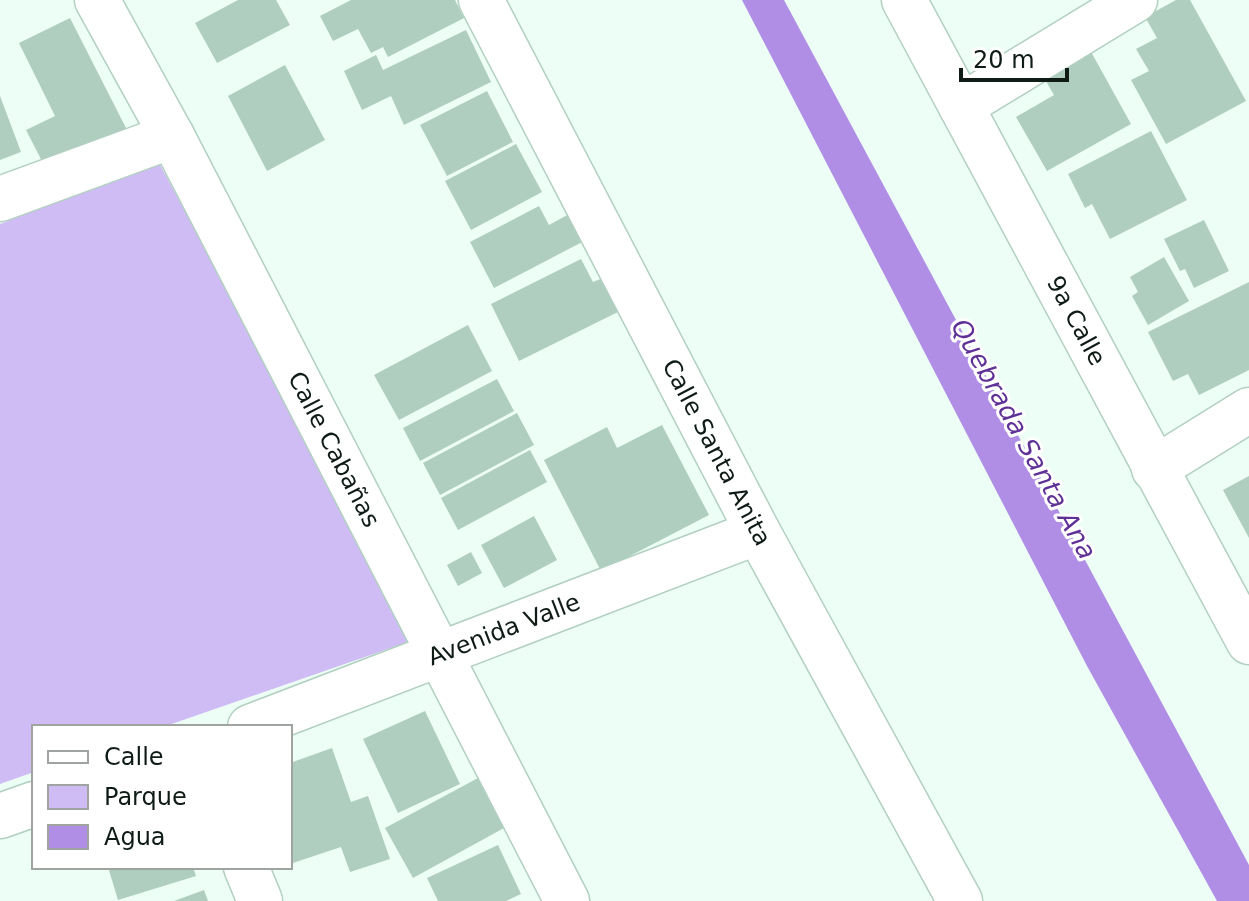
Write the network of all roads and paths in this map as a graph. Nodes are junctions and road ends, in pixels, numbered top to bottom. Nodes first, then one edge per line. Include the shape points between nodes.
1 (97, 0) edge
2 (481, 0) edge
3 (904, 0) edge
4 (1135, 0) edge
5 (961, 106) junction
6 (172, 136) junction
7 (0, 199) edge
8 (1249, 410) edge
9 (1154, 469) junction
10 (758, 532) junction
11 (1249, 642) edge
12 (441, 655) junction
13 (255, 725) edge
14 (32, 805) edge
15 (0, 816) edge
16 (247, 869) edge
17 (260, 901) edge
18 (567, 901) edge
19 (960, 901) edge

1 - 6 street, Calle Cabañas
2 - 10 street, Calle Santa Anita
3 - 5 street, 9a Calle
4 - 5 street
5 - 9 street, 9a Calle
6 - 7 street
6 - 12 street, Calle Cabañas
8 - 9 street
9 - 11 street, 9a Calle
10 - 12 street, Avenida Valle
10 - 19 street, Calle Santa Anita
12 - 13 street, Avenida Valle
12 - 18 street, Calle Cabañas
14 - 15 street
16 - 17 street

